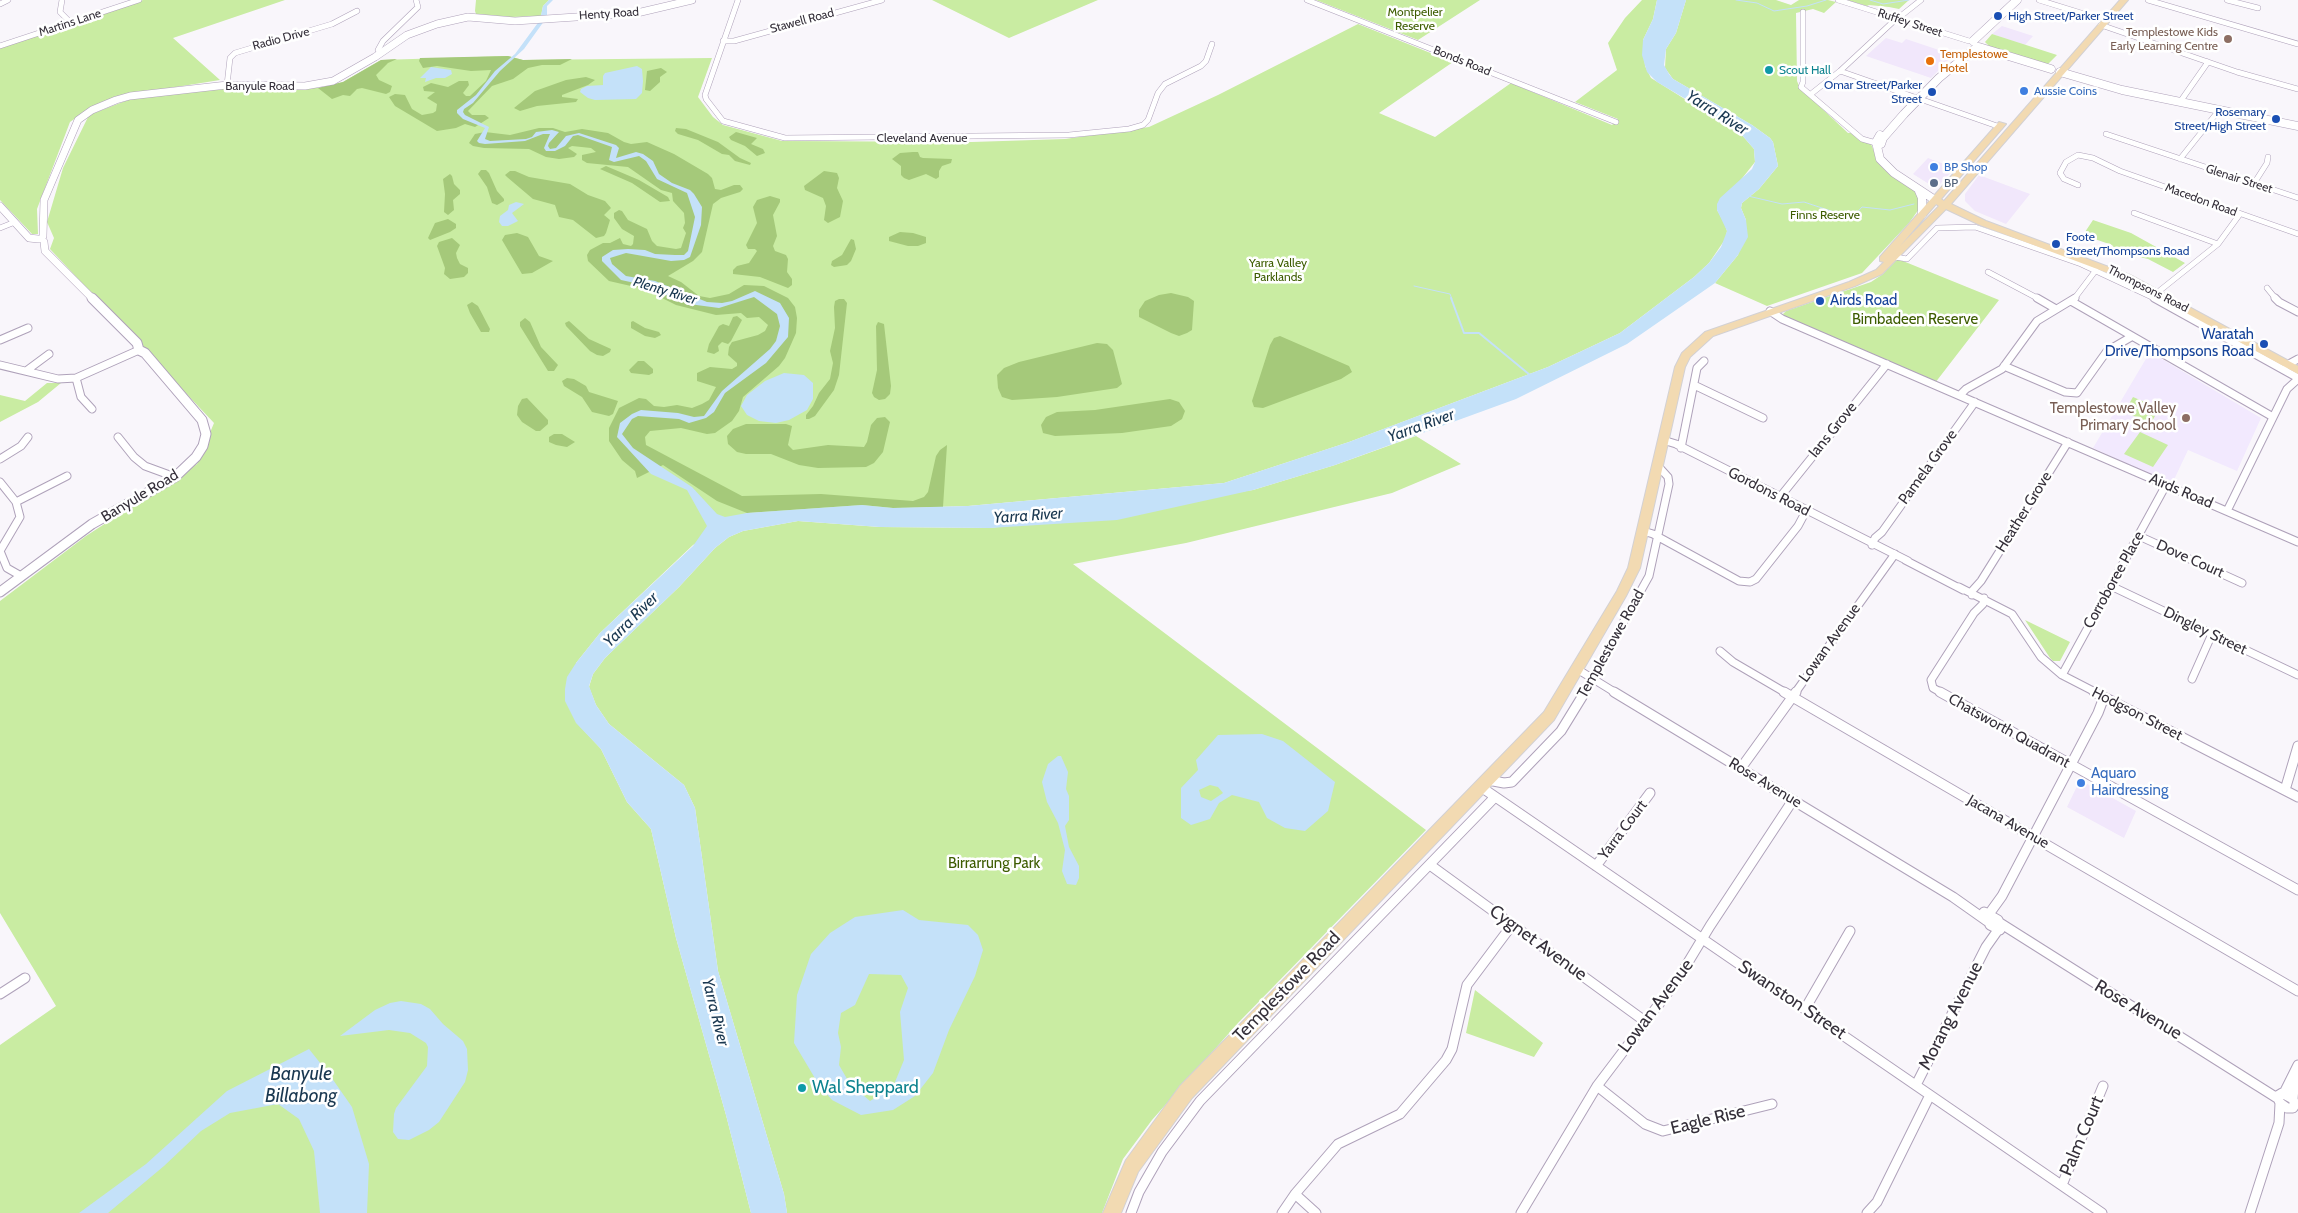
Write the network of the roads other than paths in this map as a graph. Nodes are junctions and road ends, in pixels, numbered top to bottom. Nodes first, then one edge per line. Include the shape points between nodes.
1 (8, 0) edge
2 (62, 0) edge
3 (139, 0) edge
4 (416, 0) edge
5 (692, 0) edge
6 (738, 0) edge
7 (882, 0) edge
8 (1307, 0) edge
9 (1838, 0) edge
10 (1921, 0) edge
11 (2017, 0) edge
12 (2039, 0) edge
13 (2114, 0) edge
14 (2124, 0) edge
15 (2148, 0) edge
16 (2178, 0) edge
17 (2226, 0) edge
18 (0, 4) edge
19 (2172, 7) junction
20 (2258, 8) dead end
21 (357, 11) dead end
22 (1803, 12) dead end
23 (554, 18) joint
24 (1897, 19) junction
25 (2099, 21) junction
26 (71, 23) junction
27 (723, 41) junction
28 (1212, 44) dead end
29 (1975, 44) junction
30 (2074, 44) dead end
31 (2298, 44) edge
32 (0, 46) edge
33 (382, 52) junction
34 (2059, 60) dead end
35 (2208, 62) junction
36 (1840, 71) junction
37 (2056, 71) junction
38 (227, 85) junction
39 (2298, 89) edge
40 (1811, 94) junction
41 (1919, 99) junction
42 (2180, 102) junction
43 (2217, 110) junction
44 (1616, 122) dead end
45 (2298, 126) edge
46 (2000, 127) junction
47 (2106, 134) dead end
48 (1878, 143) junction
49 (2268, 157) dead end
50 (2180, 159) junction
51 (2078, 184) dead end
52 (2253, 185) junction
53 (1960, 187) junction
54 (1920, 191) junction
55 (1936, 198) junction
56 (2298, 198) edge
57 (1946, 203) junction
58 (0, 206) edge
59 (2134, 213) dead end
60 (1922, 214) junction
61 (2240, 214) junction
62 (1935, 216) junction
63 (1973, 216) junction
64 (15, 222) junction
65 (0, 228) edge
66 (2298, 235) edge
67 (42, 239) junction
68 (2218, 244) junction
69 (1895, 257) junction
70 (2096, 270) junction
71 (1988, 272) dead end
72 (1867, 278) junction
73 (2268, 288) dead end
74 (2159, 291) junction
75 (2071, 301) junction
76 (2056, 309) junction
77 (1772, 310) junction
78 (2298, 312) edge
79 (28, 328) dead end
80 (2131, 337) junction
81 (0, 340) edge
82 (138, 350) junction
83 (49, 354) dead end
84 (1704, 361) dead end
85 (1887, 364) junction
86 (0, 365) edge
87 (2004, 366) junction
88 (2296, 368) edge
89 (26, 371) junction
90 (76, 378) junction
91 (1694, 385) junction
92 (1960, 395) junction
93 (1975, 402) junction
94 (92, 409) dead end
95 (2273, 417) junction
96 (1763, 418) dead end
97 (28, 437) dead end
98 (118, 437) dead end
99 (2068, 442) junction
100 (1663, 443) junction
101 (1681, 448) junction
102 (0, 459) edge
103 (1658, 466) junction
104 (67, 476) dead end
105 (175, 477) junction
106 (0, 482) edge
107 (2166, 485) junction
108 (1780, 497) junction
109 (16, 502) junction
110 (2227, 511) junction
111 (1809, 512) junction
112 (1643, 531) junction
113 (1658, 536) junction
114 (2139, 536) junction
115 (2298, 542) edge
116 (1873, 543) junction
117 (0, 551) edge
118 (1894, 555) junction
119 (21, 576) junction
120 (2242, 582) dead end
121 (2111, 586) junction
122 (0, 592) edge
123 (1973, 593) junction
124 (1983, 599) junction
125 (2212, 634) junction
126 (1720, 651) dead end
127 (1577, 669) junction
128 (2298, 675) edge
129 (2062, 676) junction
130 (1594, 677) junction
131 (2192, 679) dead end
132 (1792, 697) junction
133 (2106, 698) junction
134 (2298, 746) edge
135 (2071, 765) junction
136 (1741, 768) junction
137 (1484, 784) junction
138 (2282, 789) junction
139 (1650, 793) dead end
140 (1495, 797) junction
141 (2298, 797) edge
142 (1793, 800) junction
143 (2033, 837) junction
144 (1430, 865) junction
145 (1596, 866) junction
146 (2298, 890) edge
147 (1993, 922) junction
148 (1512, 925) junction
149 (1850, 931) dead end
150 (1703, 940) junction
151 (25, 978) dead end
152 (2298, 991) edge
153 (0, 994) edge
154 (1804, 1009) junction
155 (1646, 1022) junction
156 (2297, 1069) edge
157 (1916, 1085) junction
158 (1597, 1086) junction
159 (2103, 1086) dead end
160 (1930, 1095) junction
161 (2289, 1102) edge
162 (1772, 1104) dead end
163 (2062, 1185) junction
164 (1295, 1194) junction
165 (1112, 1213) edge
166 (1131, 1213) edge
167 (1282, 1213) edge
168 (1316, 1213) edge
169 (1521, 1213) edge
170 (1867, 1213) edge
171 (2102, 1213) edge
172 (2250, 1213) edge

1 - 18 street
2 - 26 street via 60,12
3 - 26 street, Martins Lane
4 - 33 street via 418,7 383,41 378,50
5 - 23 street, Henty Road via 637,13
6 - 27 street, Cleveland Avenue
7 - 27 street, Stawell Road via 734,41
8 - 44 street, Bonds Road
9 - 24 street, Ruffey Street
10 - 24 street
11 - 29 main road
12 - 25 street
13 - 25 main road
14 - 25 main road
15 - 19 street
16 - 19 street
17 - 20 street
19 - 31 street
21 - 38 street, Radio Drive via 332,24 235,53 230,58
22 - 40 street via 1801,87
23 - 33 street, Banyule Road via 499,20 478,17 454,20 407,34
24 - 29 street, Ruffey Street
24 - 36 street
25 - 30 main road
25 - 35 street
25 - 37 main road
26 - 32 street, Martins Lane
27 - 28 street, Cleveland Avenue via 705,95 718,117 733,126 785,138 1069,135 1143,126 1165,84 1201,66
29 - 37 main road
29 - 41 main road
33 - 38 street, Banyule Road via 342,77 312,86
34 - 37 main road
35 - 39 street
35 - 42 street
36 - 40 street
36 - 41 street
37 - 42 main road
37 - 46 main road
37 - 53 main road, Templestowe Road
38 - 67 street, Banyule Road via 130,96 83,115 44,200
40 - 48 street via 1858,135
41 - 46 street
41 - 48 main road
42 - 43 main road
43 - 45 main road
43 - 50 street
46 - 55 main road
47 - 50 street, Glenair Street
48 - 54 main road via 1877,155 1883,164
48 - 55 main road via 1901,172
49 - 52 street
50 - 52 street, Glenair Street
51 - 61 street, Macedon Road via 2060,175 2063,166 2074,156 2087,156
52 - 56 street, Glenair Street
53 - 57 main road, Templestowe Road
53 - 63 main road via 1960,202
54 - 55 main road
54 - 60 main road
55 - 57 main road, Thompsons Road
55 - 60 main road
57 - 62 main road, Templestowe Road
57 - 63 main road, Thompsons Road
58 - 64 street
59 - 68 street
60 - 72 main road
61 - 66 street, Macedon Road
61 - 68 street
62 - 63 main road
62 - 69 main road, Templestowe Road
63 - 74 main road, Thompsons Road
64 - 65 street
64 - 67 street via 29,238
67 - 82 street, Banyule Road via 45,251 137,344
68 - 74 street
69 - 70 street, Thompsons Road via 1907,259 1935,228 1975,227
69 - 72 main road, Templestowe Road
70 - 75 street
70 - 88 street, Thompsons Road
71 - 76 street
72 - 77 main road, Templestowe Road
73 - 78 street via 2279,302
74 - 88 main road, Thompsons Road
75 - 76 street
75 - 80 street
76 - 87 street via 2036,320
77 - 85 street, Airds Road via 1788,321
77 - 100 main road, Templestowe Road via 1709,334 1686,355 1680,368
79 - 81 street
80 - 87 street via 2107,351 2076,393 2065,392
80 - 95 street
82 - 90 street
82 - 105 street, Banyule Road via 145,353 202,420 206,429 203,446 196,457
83 - 89 street
84 - 91 street via 1697,368
85 - 92 street, Airds Road
85 - 108 street, Ians Grove
86 - 89 street
87 - 92 street
88 - 95 street
89 - 90 street via 58,379
90 - 94 street via 81,397
91 - 96 street
91 - 101 street
92 - 93 street, Airds Road
93 - 99 street, Airds Road
93 - 116 street, Pamela Grove
95 - 110 street
97 - 102 street via 21,446
98 - 105 street via 145,466
99 - 107 street, Airds Road
99 - 123 street, Heather Grove
100 - 101 street, Gordons Road
100 - 103 main road, Templestowe Road
101 - 108 street, Gordons Road
103 - 112 main road, Templestowe Road
103 - 113 street, Templestowe Road via 1669,481
104 - 109 street
105 - 119 street, Banyule Road via 92,524
106 - 109 street
107 - 110 street, Airds Road
107 - 114 street, Corroboree Place
108 - 111 street, Gordons Road
109 - 117 street via 20,517
110 - 115 street, Airds Road
111 - 113 street via 1749,586
111 - 116 street, Gordons Road
112 - 113 street
112 - 127 main road, Templestowe Road via 1628,581
113 - 130 street, Templestowe Road via 1649,576
114 - 120 street, Dove Court
114 - 121 street, Corroboree Place
116 - 118 street, Gordons Road
117 - 119 street via 7,568
118 - 123 street, Gordons Road
118 - 132 street, Lowan Avenue
119 - 122 street, Banyule Road
121 - 125 street, Dingley Street
121 - 129 street, Corroboree Place
123 - 124 street, Hodgson Street
124 - 129 street, Hodgson Street via 2014,616 2041,658
124 - 135 street, Chatsworth Quadrant via 1983,604 1927,686
125 - 128 street, Dingley Street
125 - 131 street
126 - 132 street, Jacana Avenue
127 - 130 street, Rose Avenue
127 - 137 main road, Templestowe Road via 1543,724
129 - 133 street, Hodgson Street
130 - 136 street, Rose Avenue
130 - 137 street, Templestowe Road via 1560,731 1512,782
132 - 136 street, Lowan Avenue
132 - 143 street, Jacana Avenue
133 - 135 street, Morang Avenue
133 - 138 street, Hodgson Street
134 - 138 street
135 - 143 street, Morang Avenue
135 - 146 street, Chatsworth Quadrant
136 - 142 street, Rose Avenue
137 - 140 street, Swanston Street
137 - 165 main road, Templestowe Road via 1186,1092 1132,1166
138 - 141 street, Hodgson Street
139 - 145 street, Yarra Court
140 - 144 street, Templestowe Road
140 - 145 street, Swanston Street
142 - 147 street, Rose Avenue
142 - 150 street, Lowan Avenue
143 - 147 street, Morang Avenue via 2002,896
143 - 152 street, Jacana Avenue
144 - 148 street, Cygnet Avenue
144 - 166 street, Templestowe Road via 1200,1101 1162,1152
145 - 150 street, Swanston Street
147 - 157 street, Morang Avenue via 1986,947
147 - 161 street, Rose Avenue
148 - 155 street, Cygnet Avenue
148 - 164 street via 1467,985 1452,1049 1446,1060 1404,1111 1344,1140
149 - 154 street
150 - 154 street, Swanston Street
150 - 155 street, Lowan Avenue
151 - 153 street
154 - 157 street, Swanston Street
155 - 158 street, Lowan Avenue
156 - 161 street
157 - 160 street, Swanston Street
158 - 162 street, Eagle Rise via 1645,1124 1663,1131
158 - 169 street, Lowan Avenue
159 - 163 street, Palm Court
160 - 163 street, Swanston Street
160 - 170 street, Morang Avenue via 1878,1202
161 - 172 street
163 - 171 street, Swanston Street
164 - 167 street
164 - 168 street

